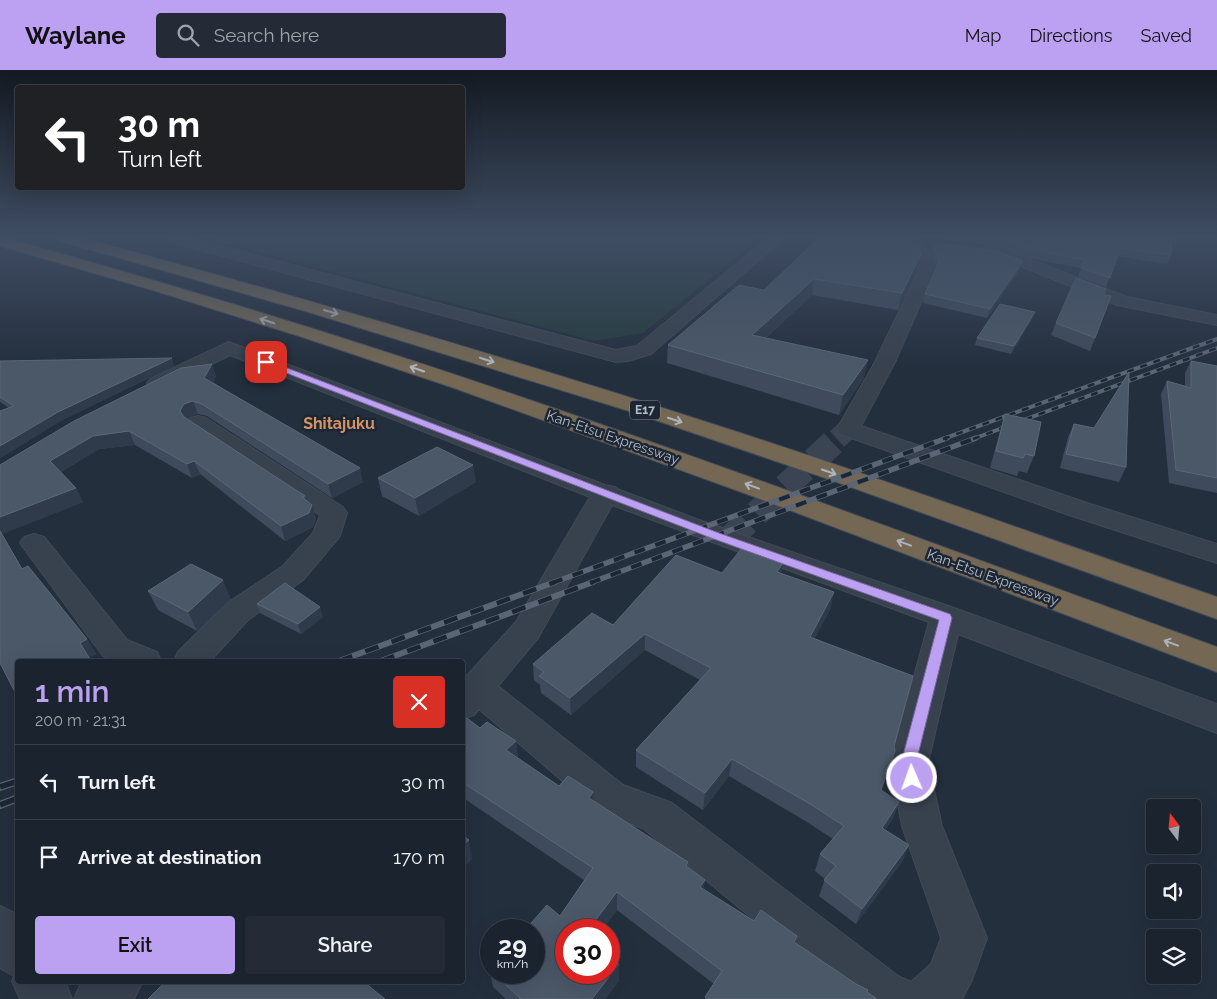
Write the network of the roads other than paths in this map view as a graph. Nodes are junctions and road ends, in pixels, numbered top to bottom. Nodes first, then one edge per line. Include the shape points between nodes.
1 (138, 281) edge
2 (226, 281) edge
3 (335, 281) edge
4 (726, 281) edge
5 (922, 281) edge
6 (1073, 281) edge
7 (1217, 320) edge
8 (136, 393) edge
9 (198, 423) dead end
10 (606, 492) junction
11 (34, 543) dead end
12 (1217, 554) edge
13 (1217, 608) edge
14 (946, 618) junction
15 (140, 659) edge
16 (192, 659) edge
17 (1217, 660) edge
18 (470, 696) edge
19 (1217, 719) edge
20 (0, 929) edge
21 (15, 950) edge
22 (38, 984) edge
23 (116, 984) edge
24 (48, 999) edge
25 (98, 999) edge
26 (895, 999) edge
27 (928, 999) edge

17 -> 1 highway, Kan-Etsu Expressway via 670,456 371,354
2 -> 13 highway, E17 via 418,338 719,434
3 - 4 street via 616,356 644,350
5 - 12 street via 848,429
6 - 7 street via 1123,301
8 - 10 street via 229,348
9 - 16 street via 334,513 326,536 292,573 238,612
10 - 14 street via 728,540
10 - 18 street via 527,630
11 - 15 street via 115,648
14 - 19 street
14 - 27 street via 908,763 922,826 964,938 948,980
18 - 26 street via 609,798 658,816 882,994
20 - 21 street
22 - 24 street
23 - 25 street

